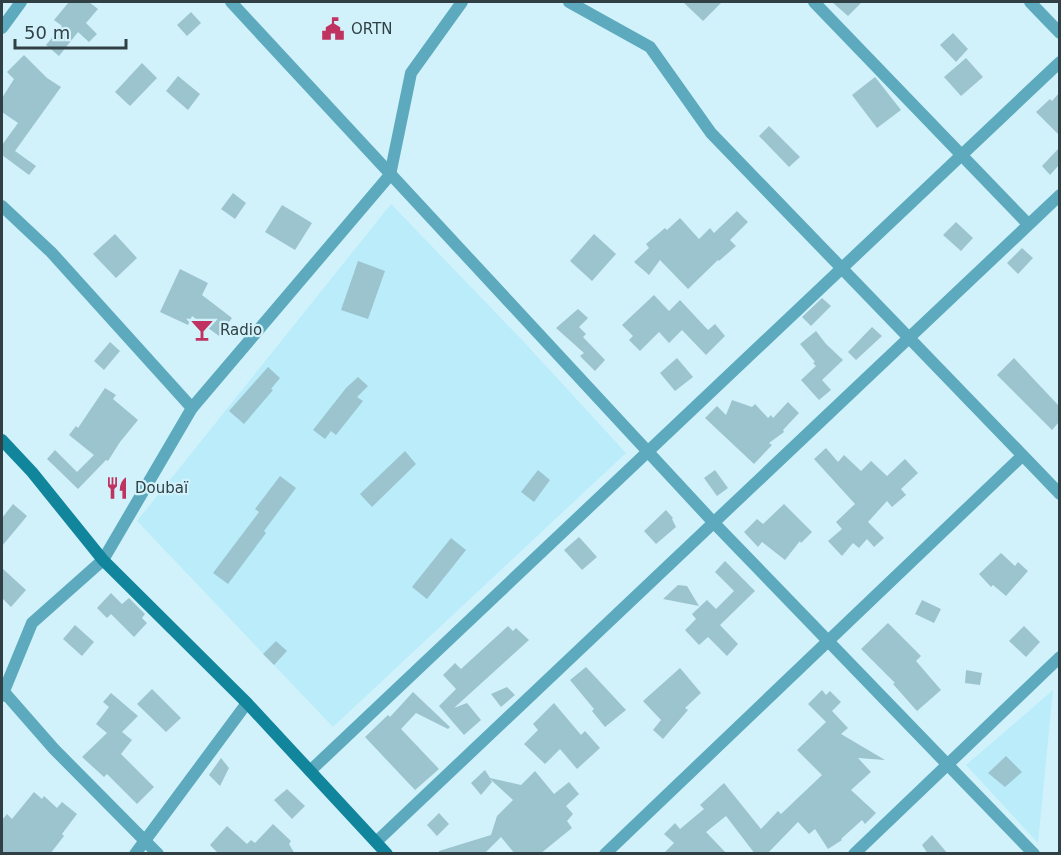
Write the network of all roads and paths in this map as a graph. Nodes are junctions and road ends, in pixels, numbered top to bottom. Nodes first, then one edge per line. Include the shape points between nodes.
1 (21, 2) edge
2 (231, 2) edge
3 (462, 2) edge
4 (569, 2) edge
5 (814, 2) edge
6 (1030, 2) edge
7 (2, 28) edge
8 (1059, 33) edge
9 (1059, 62) edge
10 (960, 155) junction
11 (390, 176) junction
12 (1059, 195) edge
13 (2, 206) edge
14 (1028, 224) junction
15 (841, 268) junction
16 (909, 338) junction
17 (192, 408) junction
18 (2, 440) edge
19 (647, 452) junction
20 (1022, 456) junction
21 (1059, 494) edge
22 (714, 523) junction
23 (103, 560) junction
24 (829, 642) junction
25 (1059, 657) edge
26 (3, 694) edge
27 (247, 704) junction
28 (947, 764) junction
29 (310, 771) junction
30 (145, 840) junction
31 (376, 842) junction
32 (135, 854) edge
33 (158, 854) edge
34 (387, 854) edge
35 (605, 854) edge
36 (854, 854) edge
37 (1034, 854) edge

1 - 7 street
2 - 11 street
3 - 11 street via 411,73
4 - 15 street via 650,47 711,133
5 - 10 street
6 - 8 street
9 - 10 street
10 - 14 street
10 - 15 street
11 - 17 street
11 - 19 street
12 - 14 street
13 - 17 street via 51,252
14 - 16 street
15 - 16 street
15 - 19 street
16 - 20 street
16 - 22 street
17 - 23 street
18 - 23 street
19 - 22 street
19 - 29 street
20 - 21 street
20 - 24 street
22 - 24 street
22 - 31 street
23 - 26 street via 32,623
23 - 27 street
24 - 28 street
24 - 35 street
25 - 28 street
26 - 30 street
27 - 29 street
27 - 30 street
28 - 36 street
28 - 37 street
29 - 31 street
30 - 32 street
30 - 33 street
31 - 34 street

